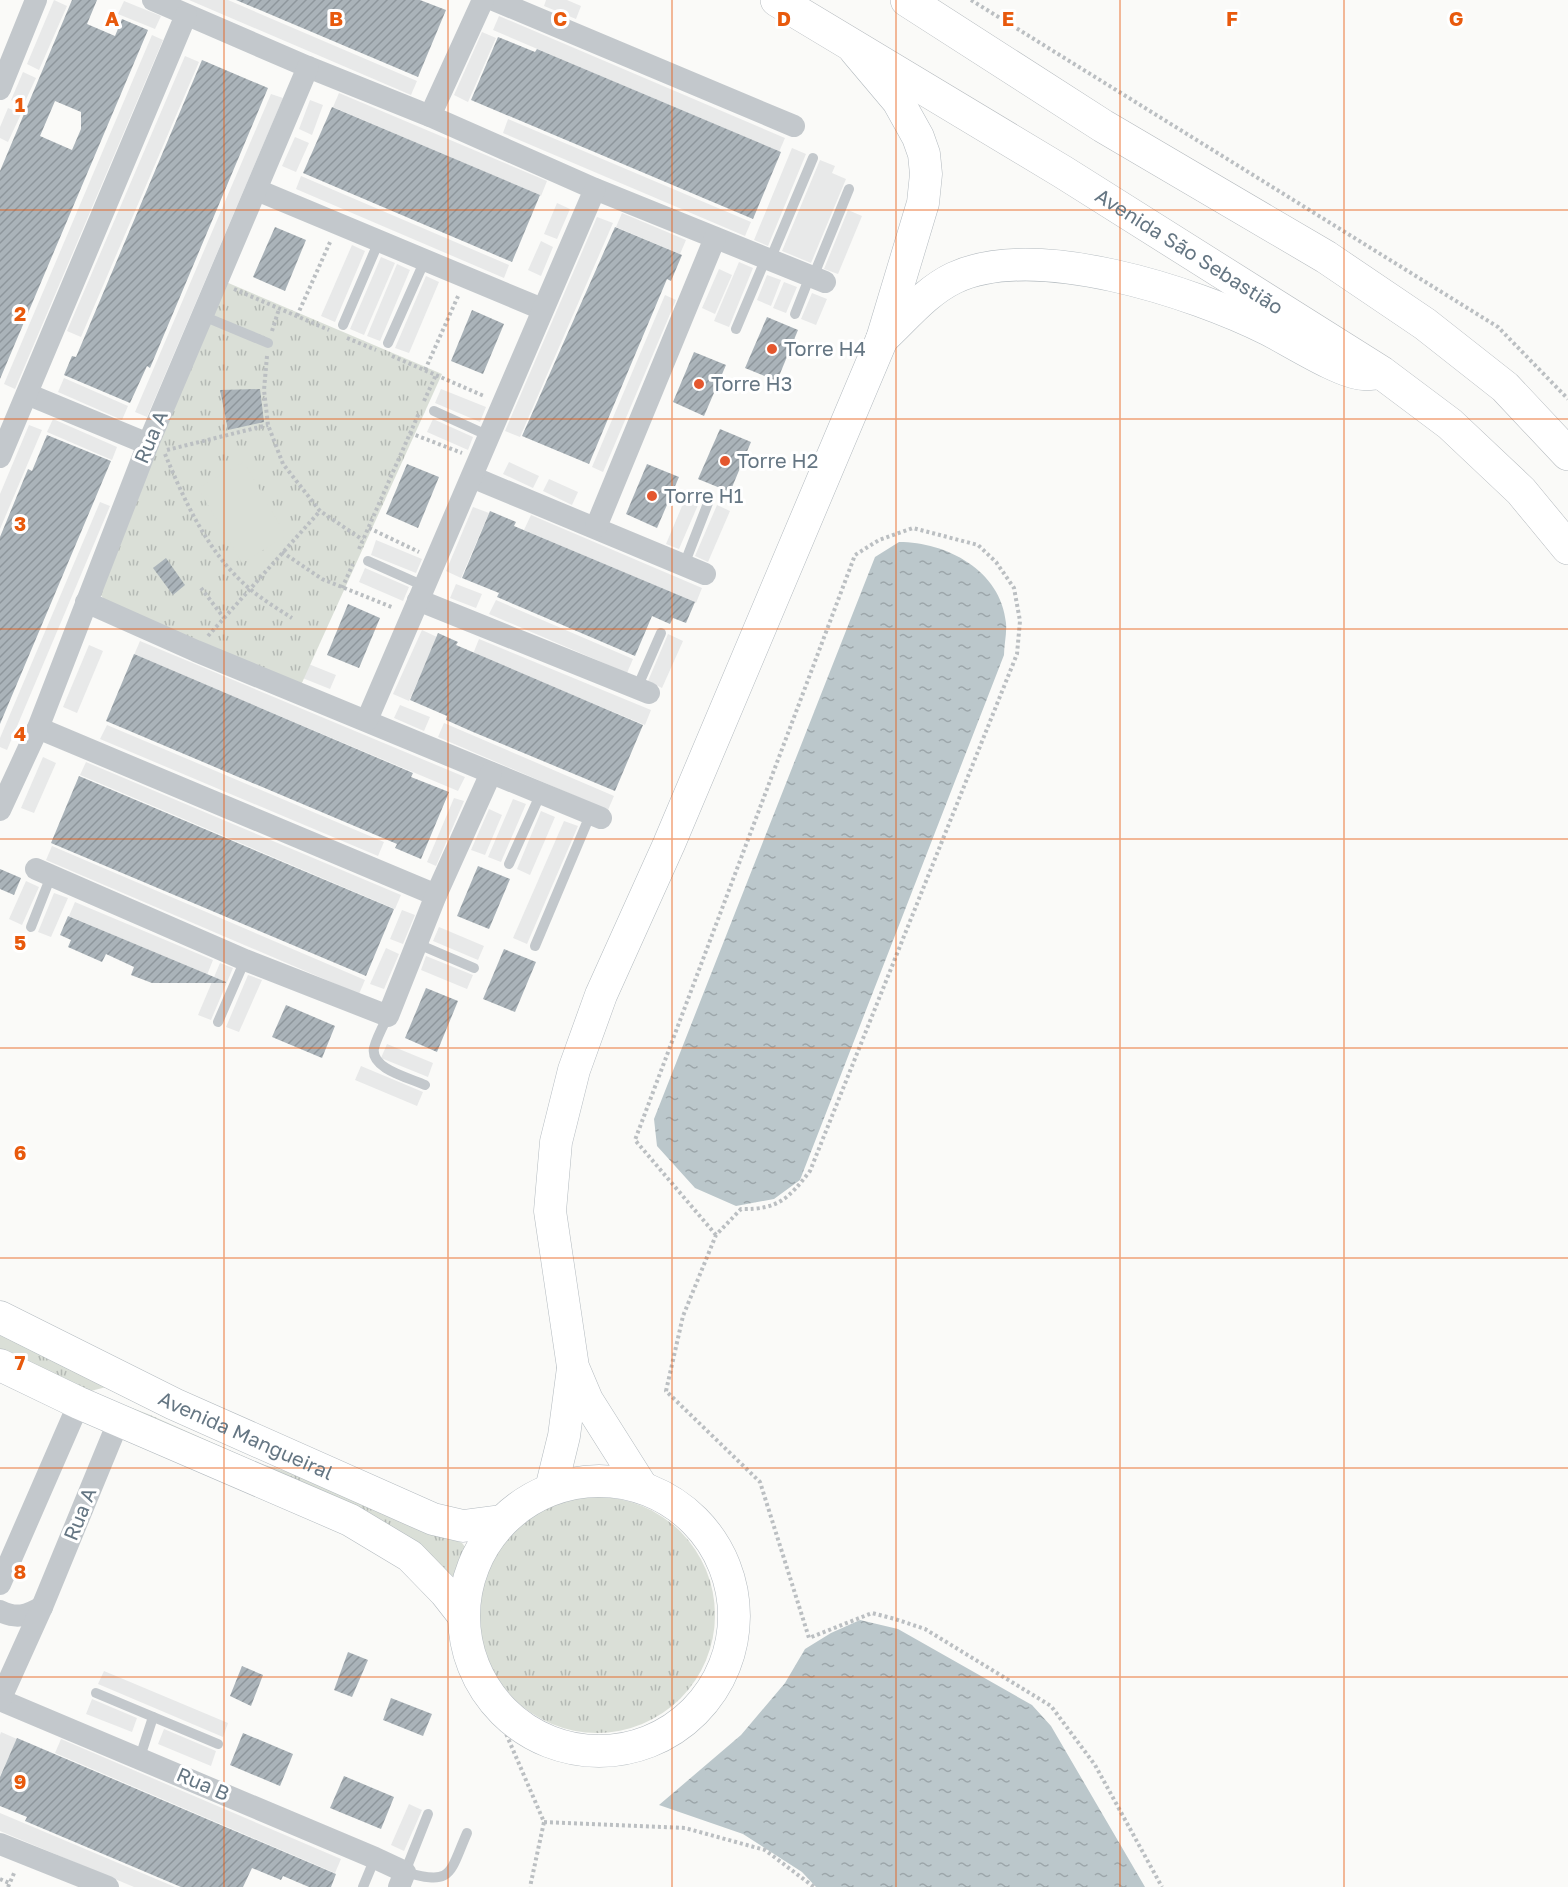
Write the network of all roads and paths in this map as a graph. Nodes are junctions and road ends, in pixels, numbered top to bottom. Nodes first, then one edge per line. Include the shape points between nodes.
1 (36, 0) edge
2 (153, 0) edge
3 (483, 0) edge
4 (777, 0) edge
5 (907, 0) edge
6 (971, 0) edge
7 (509, 3) edge
8 (186, 15) junction
9 (853, 48) junction
10 (308, 67) junction
11 (1, 81) edge
12 (430, 116) junction
13 (794, 126) dead end
14 (813, 158) dead end
15 (595, 189) junction
16 (849, 189) dead end
17 (257, 190) junction
18 (339, 223) junction
19 (716, 238) junction
20 (379, 241) junction
21 (768, 259) junction
22 (425, 260) junction
23 (467, 278) junction
24 (816, 279) junction
25 (217, 282) junction
26 (279, 309) junction
27 (542, 309) junction
28 (795, 315) dead end
29 (203, 316) junction
30 (297, 316) junction
31 (343, 325) dead end
32 (735, 329) dead end
33 (882, 339) junction
34 (268, 343) junction
35 (388, 343) dead end
36 (425, 370) junction
37 (1382, 373) junction
38 (435, 375) junction
39 (27, 394) junction
40 (1568, 399) edge
41 (502, 403) junction
42 (434, 411) dead end
43 (268, 425) junction
44 (410, 433) junction
45 (489, 436) junction
46 (148, 444) junction
47 (1568, 454) edge
48 (0, 457) edge
49 (476, 469) junction
50 (710, 498) dead end
51 (320, 511) junction
52 (596, 527) junction
53 (369, 528) junction
54 (363, 540) junction
55 (1568, 548) edge
56 (282, 552) junction
57 (436, 560) junction
58 (368, 561) dead end
59 (684, 565) junction
60 (705, 574) dead end
61 (201, 588) dead end
62 (342, 588) junction
63 (250, 589) junction
64 (418, 600) junction
65 (86, 602) junction
66 (224, 618) junction
67 (292, 618) dead end
68 (661, 633) dead end
69 (196, 651) junction
70 (643, 691) joint
71 (367, 720) junction
72 (38, 728) junction
73 (491, 772) junction
74 (541, 793) junction
75 (0, 810) edge
76 (596, 816) joint
77 (509, 864) dead end
78 (44, 873) joint
79 (436, 895) junction
80 (31, 927) dead end
81 (418, 944) junction
82 (535, 946) dead end
83 (245, 960) junction
84 (474, 968) dead end
85 (388, 1016) junction
86 (218, 1022) dead end
87 (425, 1085) dead end
88 (716, 1235) junction
89 (0, 1317) edge
90 (0, 1365) edge
91 (573, 1367) junction
92 (79, 1403) junction
93 (174, 1404) junction
94 (119, 1420) junction
95 (642, 1487) junction
96 (551, 1489) junction
97 (501, 1521) junction
98 (0, 1584) edge
99 (42, 1607) junction
100 (0, 1611) edge
101 (462, 1615) junction
102 (96, 1693) dead end
103 (0, 1700) edge
104 (492, 1701) junction
105 (153, 1717) junction
106 (218, 1744) dead end
107 (140, 1757) junction
108 (428, 1814) dead end
109 (544, 1822) junction
110 (467, 1833) dead end
111 (0, 1844) edge
112 (375, 1858) junction
113 (0, 1879) edge
114 (402, 1879) edge
115 (9, 1883) dead end
116 (108, 1887) edge
117 (363, 1887) edge
118 (530, 1887) edge
119 (814, 1887) edge
120 (1162, 1887) edge

1 - 11 street
2 - 8 street
3 - 12 street
4 - 9 main road, Avenida São Sebastião
5 - 47 main road via 1104,126 1326,257 1425,324 1504,387
6 - 40 path via 1498,327
7 - 13 street
8 - 10 street
8 - 39 street
9 - 33 street via 910,120 924,154 926,174 923,203
9 - 37 main road, Avenida São Sebastião via 1064,172
10 - 12 street
10 - 17 street, Rua A
12 - 15 street
14 - 21 lane
15 - 19 street
15 - 27 street
16 - 24 lane
17 - 18 street
17 - 25 street, Rua A
18 - 20 street
18 - 30 path
19 - 21 street
19 - 52 street
20 - 22 street
20 - 31 lane
21 - 24 street
21 - 32 lane
22 - 23 street
22 - 35 lane
23 - 27 street
23 - 36 path
24 - 28 lane
25 - 26 path
25 - 29 street, Rua A
26 - 30 path
26 - 34 path
27 - 41 street
29 - 34 lane
29 - 46 street, Rua A
30 - 36 path
33 - 37 street via 922,299 955,278 999,266 1040,266 1132,280 1191,297 1247,319 1343,368 1362,375
33 - 91 street via 669,844 601,995 574,1070 556,1142 550,1211
34 - 43 path via 264,390
36 - 38 path
37 - 55 main road, Avenida São Sebastião via 1450,424 1521,491
38 - 41 path
38 - 44 path
39 - 46 street
39 - 48 street via 11,419
41 - 45 street
42 - 45 lane
43 - 51 path via 283,464
43 - 63 path via 164,450 184,501 221,558
44 - 49 path
44 - 53 path
45 - 49 street
46 - 65 street, Rua A
49 - 52 street
49 - 57 street
50 - 59 lane
51 - 54 path
51 - 56 path
52 - 59 street
53 - 54 path
53 - 57 path
54 - 62 path
56 - 62 path
56 - 63 path
57 - 64 street
58 - 64 lane
59 - 60 street
61 - 66 path
62 - 64 path
63 - 66 path
63 - 67 path
64 - 70 street
64 - 71 street
65 - 69 street
65 - 72 street, Rua A
66 - 69 path
68 - 70 lane
69 - 71 street
71 - 73 street
72 - 75 street, Rua A
72 - 79 street
73 - 74 street
73 - 79 street
74 - 76 street
74 - 77 lane
76 - 82 lane
78 - 80 lane
78 - 83 street
79 - 81 street
81 - 84 lane
81 - 85 street
83 - 85 street
83 - 86 lane
85 - 87 lane via 374,1048 379,1065
88 - 88 path via 741,1209 762,1210 789,1197 810,1171 1017,654 1020,621 1014,588 978,545 913,528 879,540 855,555 635,1140
88 - 120 path via 683,1316 666,1390 760,1482 809,1638 872,1612 925,1629 1051,1706 1095,1765
89 - 93 street, Avenida Mangueiral
90 - 92 street, Avenida Mangueiral
91 - 95 street via 587,1400
91 - 96 street via 564,1436
92 - 93 street via 106,1396
92 - 94 street, Avenida Mangueiral
92 - 98 street
93 - 97 street, Avenida Mangueiral via 433,1519 463,1526
94 - 99 street, Rua A
94 - 101 street, Avenida Mangueiral via 350,1520 410,1556
95 - 96 street via 596,1480
95 - 104 street via 683,1508 714,1542 732,1584 735,1629 723,1673 697,1711 660,1738 615,1751 569,1749 527,1731
96 - 97 street via 524,1502
97 - 101 street via 480,1549 467,1581
99 - 100 street via 27,1616
99 - 103 street, Rua A
101 - 104 street via 470,1660
102 - 105 lane
103 - 107 street, Rua B
104 - 109 path
105 - 106 lane
105 - 107 lane
107 - 112 street, Rua B
108 - 114 lane
109 - 118 path
109 - 119 path via 685,1828 765,1850
110 - 114 lane via 450,1873 439,1878
111 - 116 street
112 - 114 street, Rua B
112 - 117 lane
113 - 115 path

